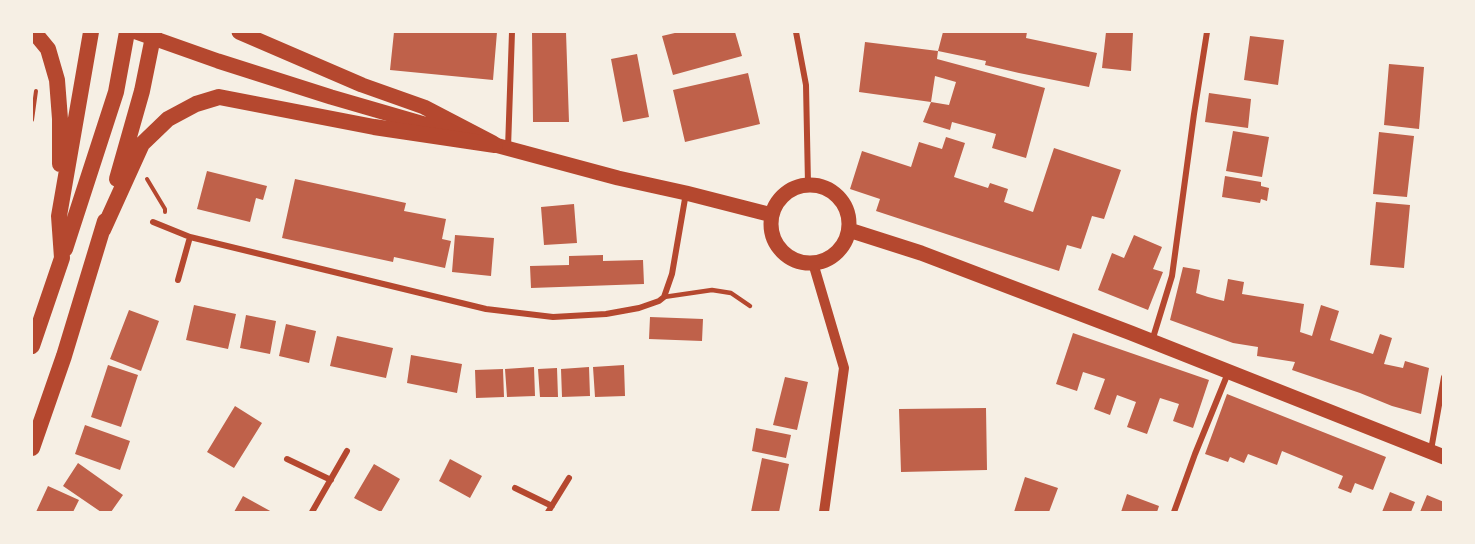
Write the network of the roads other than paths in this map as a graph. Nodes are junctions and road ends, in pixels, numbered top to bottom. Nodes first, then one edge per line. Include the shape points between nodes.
1 (34, 32) edge
2 (91, 32) edge
3 (128, 32) edge
4 (136, 32) edge
5 (239, 32) edge
6 (512, 32) edge
7 (796, 32) edge
8 (1207, 32) edge
9 (153, 35) edge
10 (502, 147) junction
11 (808, 184) junction
12 (686, 193) junction
13 (772, 215) junction
14 (59, 216) junction
15 (153, 222) dead end
16 (103, 230) junction
17 (849, 230) junction
18 (190, 237) junction
19 (62, 258) junction
20 (813, 262) junction
21 (178, 280) dead end
22 (664, 297) junction
23 (750, 306) dead end
24 (1152, 341) junction
25 (32, 346) edge
26 (1228, 372) junction
27 (1443, 377) edge
28 (32, 448) edge
29 (347, 451) dead end
30 (1437, 454) edge
31 (287, 459) dead end
32 (569, 478) dead end
33 (330, 480) junction
34 (515, 488) dead end
35 (550, 509) edge
36 (312, 513) edge
37 (824, 513) edge
38 (1174, 513) edge

1 - 14 highway via 48,50 57,80
2 - 14 highway
3 - 19 highway via 116,92
4 - 9 main road
5 - 10 main road via 362,85 424,106
6 - 10 street
7 - 11 street via 806,85
8 - 24 street via 1172,276
9 - 10 main road via 218,61 330,97
9 - 16 highway via 142,91
10 - 12 main road
10 - 16 highway via 219,97 168,119 142,144
11 - 13 main road via 785,194
11 - 17 main road via 831,190 841,199 847,209
12 - 13 main road
12 - 22 street via 672,274
13 - 20 main road via 774,239 781,249 801,262
14 - 19 highway
15 - 18 street
16 - 28 highway
17 - 20 main road via 839,250 823,261
17 - 24 main road via 921,253
18 - 21 street
18 - 22 street via 486,309 553,317 606,314 639,308
19 - 25 highway
20 - 37 street via 844,368
22 - 23 lane via 712,290 731,293
24 - 26 main road
26 - 30 main road
26 - 38 street
27 - 30 street
29 - 33 street
31 - 33 street
32 - 35 street
33 - 36 street
34 - 35 street

